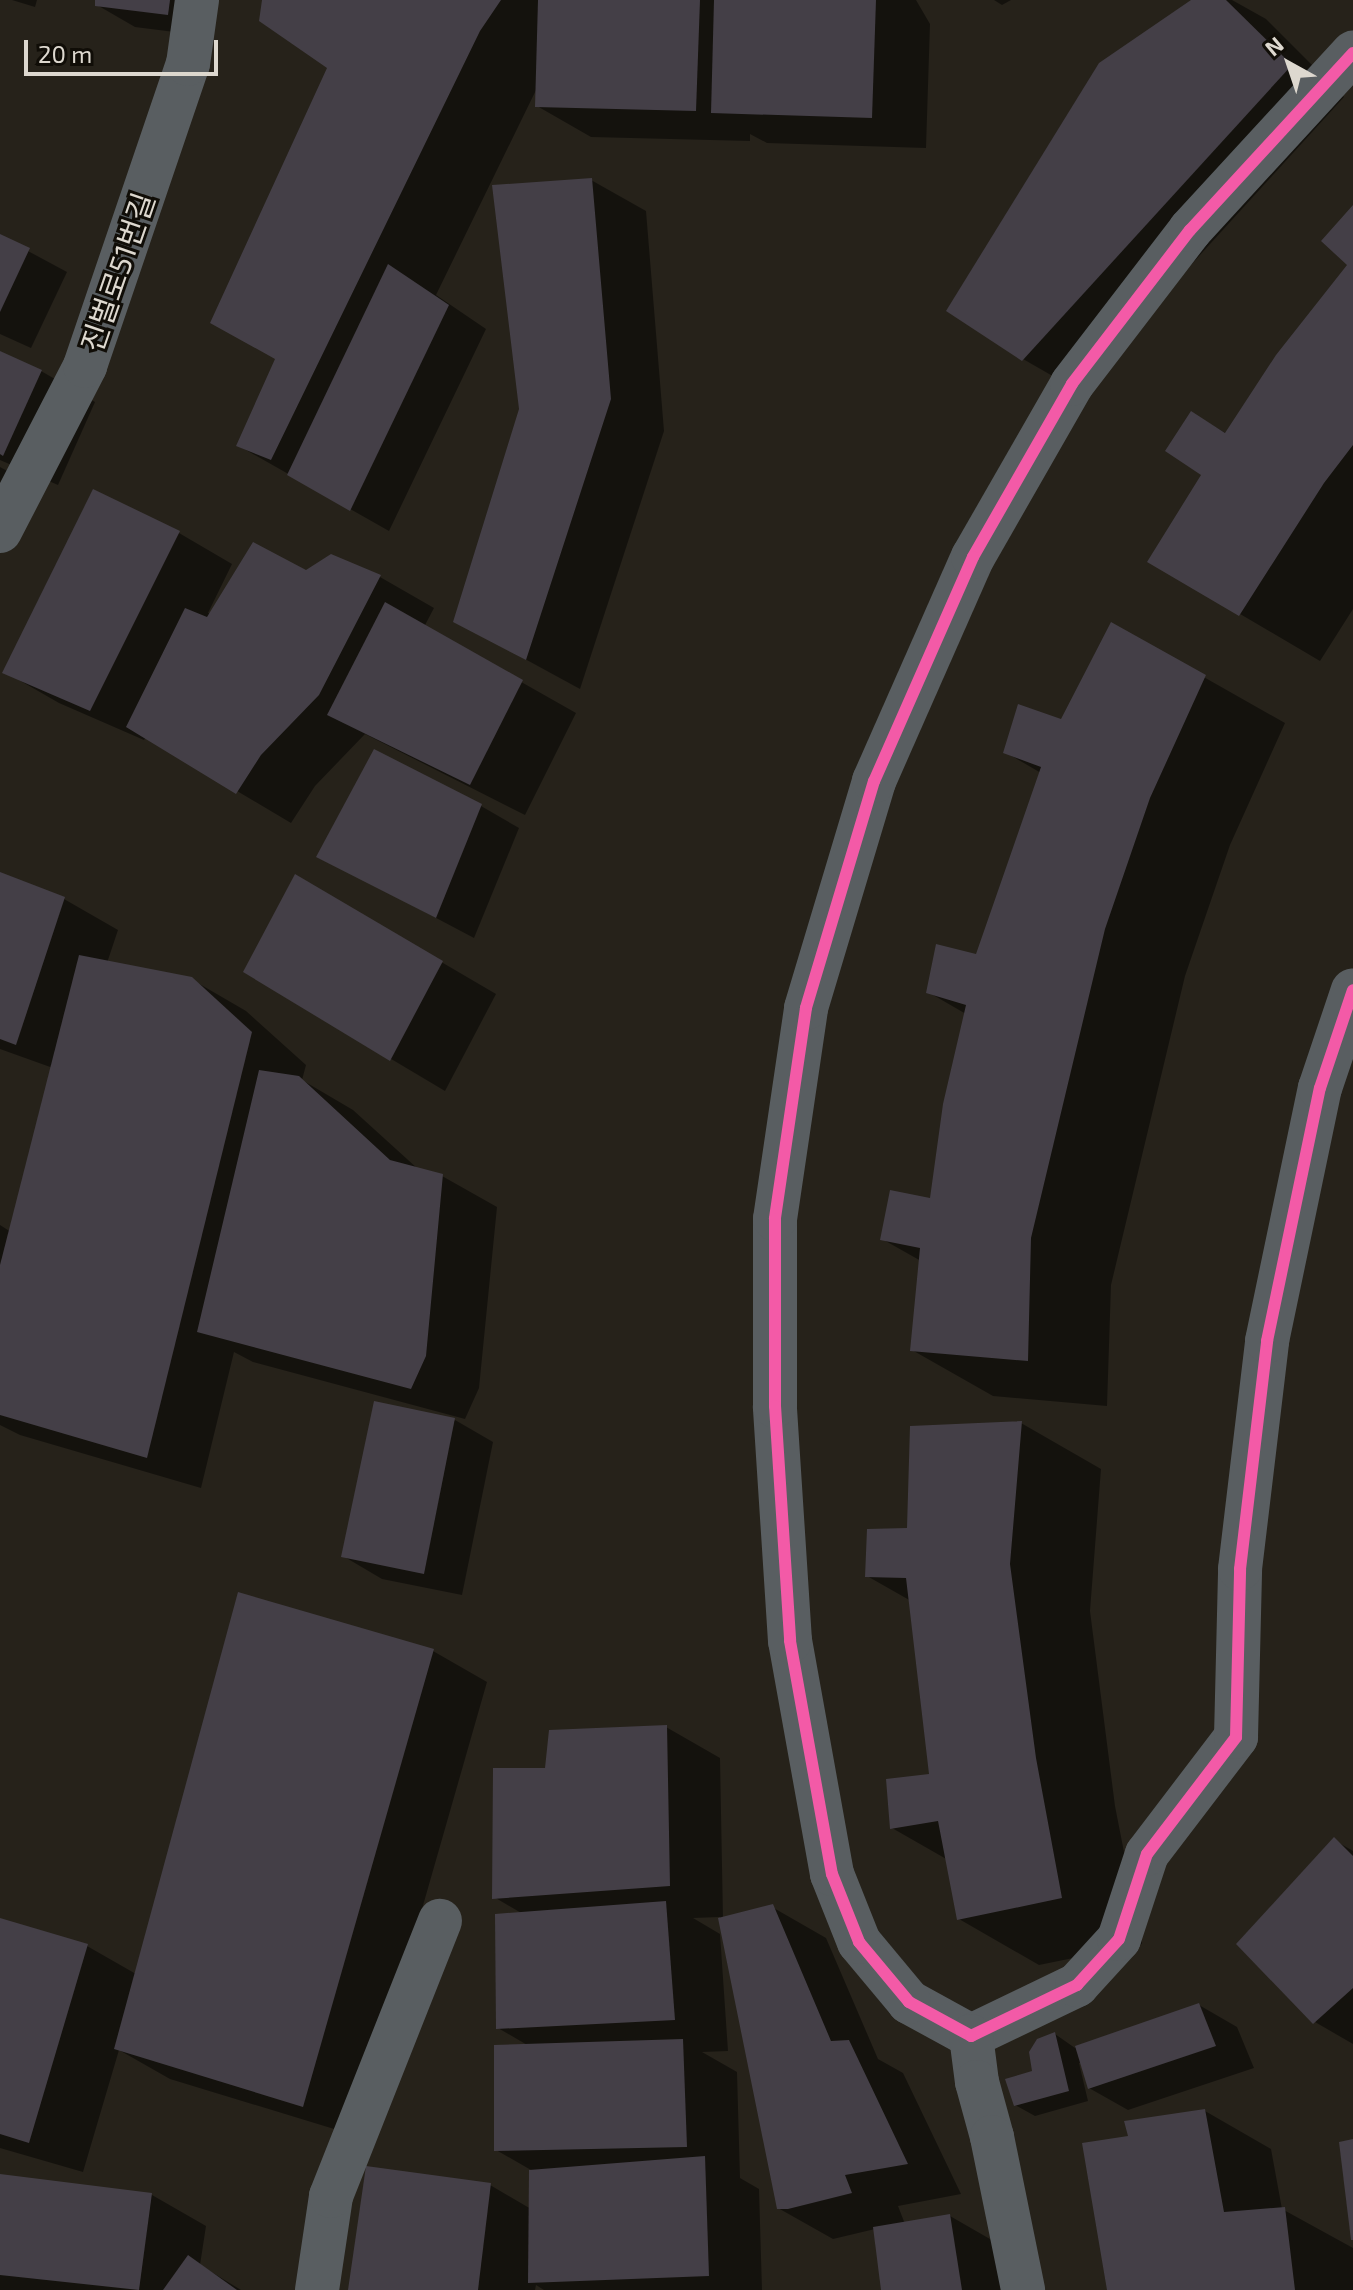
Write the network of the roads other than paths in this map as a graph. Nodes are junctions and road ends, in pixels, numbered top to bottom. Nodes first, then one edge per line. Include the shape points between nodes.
1 (197, 0) edge
2 (1353, 53) edge
3 (0, 531) edge
4 (1353, 990) edge
5 (440, 1921) dead end
6 (971, 2036) junction
7 (317, 2290) edge
8 (1023, 2290) edge

1 - 3 street, 진벌로51번길 via 188,64 85,366
2 - 6 street via 1190,230 1072,384 973,557 874,781 806,1008 775,1219 775,1406 790,1641 832,1874 859,1942 909,2002
4 - 6 street via 1320,1088 1267,1341 1240,1569 1236,1737 1147,1854 1119,1939 1077,1985
5 - 7 street via 331,2196
6 - 8 street

